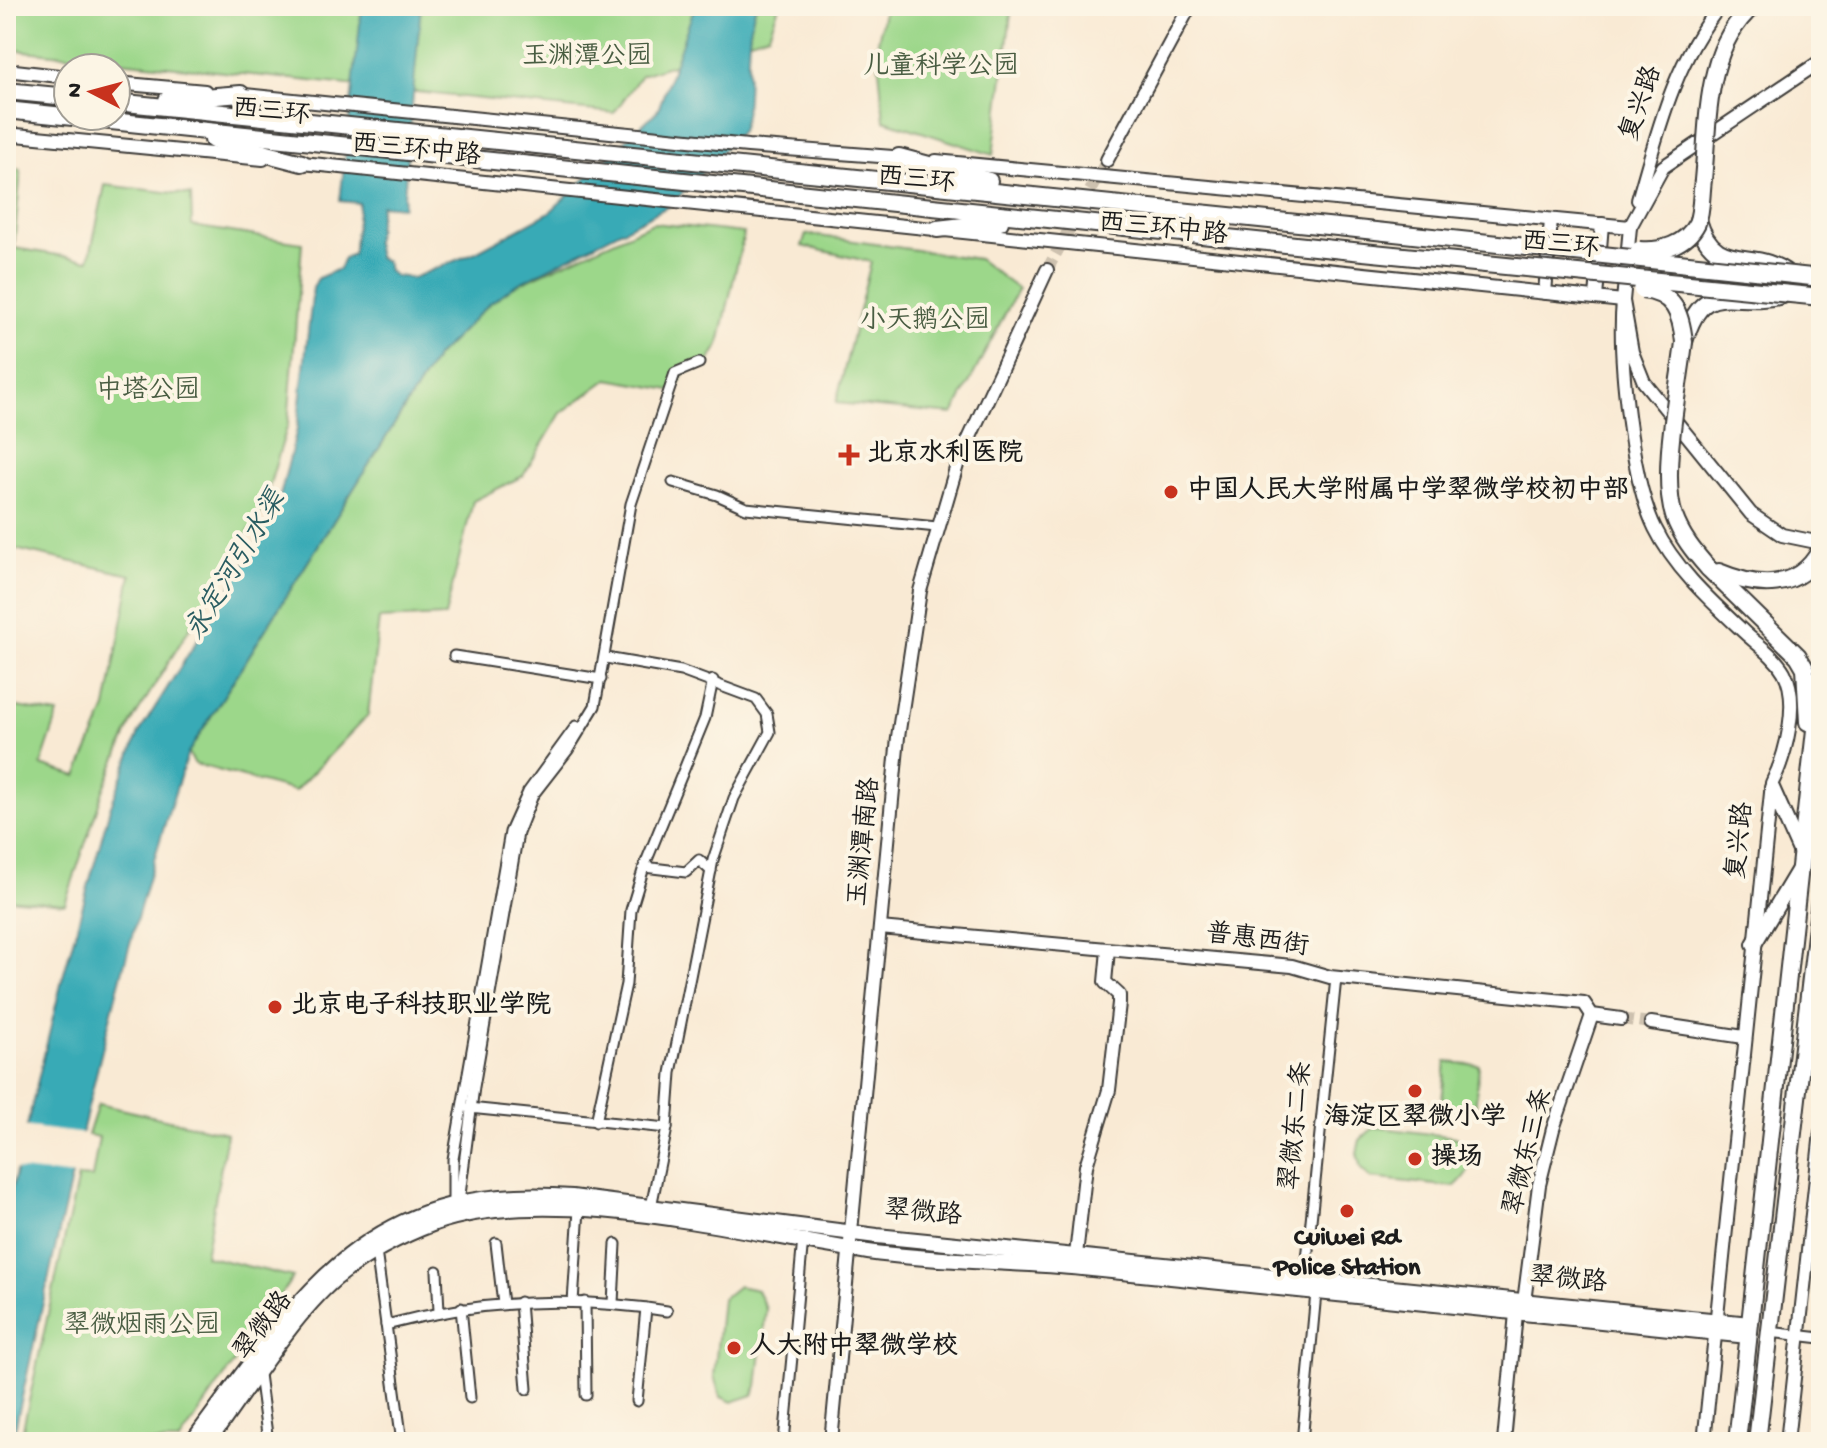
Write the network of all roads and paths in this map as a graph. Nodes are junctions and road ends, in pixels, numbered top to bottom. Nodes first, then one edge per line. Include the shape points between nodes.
1 (1190, 6) edge
2 (1720, 6) edge
3 (1753, 6) edge
4 (1821, 61) edge
5 (6, 70) edge
6 (52, 75) edge
7 (132, 84) edge
8 (6, 91) edge
9 (241, 94) junction
10 (52, 95) edge
11 (132, 101) edge
12 (132, 103) edge
13 (6, 110) edge
14 (157, 126) junction
15 (6, 134) edge
16 (899, 157) junction
17 (1107, 160) tunnel mouth
18 (302, 163) junction
19 (1037, 193) junction
20 (1030, 218) junction
21 (1551, 220) junction
22 (1698, 220) junction
23 (1602, 224) junction
24 (1630, 227) junction
25 (937, 229) junction
26 (1601, 256) junction
27 (1047, 270) tunnel mouth
28 (1600, 275) junction
29 (1789, 275) junction
30 (1821, 278) edge
31 (1545, 293) junction
32 (1790, 294) junction
33 (1821, 297) edge
34 (1596, 298) junction
35 (1623, 301) junction
36 (1684, 342) junction
37 (699, 363) dead end
38 (673, 482) dead end
39 (937, 527) junction
40 (1821, 543) edge
41 (1821, 549) edge
42 (1708, 568) junction
43 (454, 656) dead end
44 (606, 658) junction
45 (1821, 675) edge
46 (601, 679) junction
47 (713, 680) junction
48 (1810, 771) junction
49 (1772, 788) junction
50 (1800, 861) junction
51 (644, 867) junction
52 (711, 871) junction
53 (1821, 892) edge
54 (880, 928) junction
55 (1754, 944) junction
56 (1108, 950) junction
57 (1336, 978) junction
58 (1821, 1014) edge
59 (1592, 1015) junction
60 (1621, 1019) tunnel mouth
61 (1651, 1023) tunnel mouth
62 (1744, 1037) junction
63 (1802, 1057) junction
64 (466, 1108) junction
65 (596, 1122) junction
66 (667, 1128) junction
67 (1821, 1132) edge
68 (651, 1207) junction
69 (455, 1208) junction
70 (579, 1209) junction
71 (803, 1239) junction
72 (850, 1240) junction
73 (496, 1243) dead end
74 (616, 1244) dead end
75 (376, 1251) junction
76 (1076, 1255) junction
77 (437, 1271) dead end
78 (1305, 1279) junction
79 (1316, 1293) junction
80 (520, 1302) junction
81 (573, 1302) junction
82 (585, 1302) junction
83 (613, 1303) junction
84 (503, 1304) junction
85 (461, 1308) junction
86 (646, 1308) junction
87 (1520, 1308) junction
88 (439, 1311) junction
89 (667, 1311) dead end
90 (386, 1325) junction
91 (1715, 1326) junction
92 (1749, 1330) junction
93 (1769, 1332) junction
94 (1799, 1335) junction
95 (1821, 1338) edge
96 (259, 1374) junction
97 (527, 1389) dead end
98 (586, 1395) dead end
99 (470, 1398) dead end
100 (637, 1401) dead end
101 (192, 1442) edge
102 (208, 1442) edge
103 (268, 1442) edge
104 (402, 1442) edge
105 (784, 1442) edge
106 (831, 1442) edge
107 (1302, 1442) edge
108 (1504, 1442) edge
109 (1704, 1442) edge
110 (1737, 1442) edge
111 (1757, 1442) edge
112 (1787, 1442) edge

1 - 17 street
2 - 24 street, 复兴路 via 1677,74
3 - 22 highway, bridge via 1731,31 1717,62
4 - 24 street via 1670,161
5 - 6 street
7 - 9 street, 西三环中路
8 - 10 highway
9 - 11 highway
9 - 16 street, 西三环中路
12 - 19 highway, 西三环
13 - 14 highway, 西三环
14 - 18 highway
14 - 20 highway, 西三环
15 - 18 street, 西三环中路
16 - 19 highway
16 - 21 street, 西三环中路
18 - 25 street, 西三环中路
19 - 26 highway, 西三环, bridge
20 - 25 highway
20 - 28 highway, 西三环, bridge
21 - 23 street, 西三环中路
21 - 31 street
22 - 26 highway, bridge via 1680,242 1666,248 1616,249
22 - 29 highway, bridge via 1702,234 1720,254 1776,264
23 - 24 street, 西三环中路
23 - 34 street
24 - 35 street
25 - 31 street, 西三环中路
26 - 29 highway, 西三环, bridge
27 - 39 street, 玉渊潭南路 via 957,465
28 - 32 highway, 西三环, bridge
28 - 36 highway, bridge via 1615,287 1663,294 1680,314
29 - 30 highway, 西三环, bridge
31 - 34 street, 西三环中路
32 - 33 highway, 西三环, bridge
32 - 36 highway, bridge via 1760,301 1716,297 1699,308
34 - 35 street, 西三环中路
35 - 40 street via 1632,352 1644,382 1751,514 1782,535
35 - 49 street, 复兴路 via 1621,351 1640,478 1653,525 1677,564 1775,660 1788,680 1783,763
36 - 42 highway, bridge via 1670,501 1687,542
37 - 44 street via 675,373 641,466
38 - 39 street via 746,508
39 - 54 street, 玉渊潭南路 via 920,591 898,737
41 - 42 highway via 1802,573 1777,584 1748,583
42 - 48 highway via 1805,668
43 - 46 street
44 - 46 street
44 - 47 street
45 - 48 highway
46 - 64 street via 595,706 533,795 518,833
47 - 51 street via 705,718
47 - 52 street via 756,699 767,714 770,732 734,798
48 - 50 highway
49 - 50 main road
49 - 55 street, 复兴路
50 - 55 main road
50 - 92 highway
51 - 52 street via 686,872 699,860
51 - 65 street via 631,910 626,984
52 - 66 street via 671,1073
53 - 63 highway
54 - 56 street, 普惠西街
54 - 72 street, 玉渊潭南路
55 - 62 street, 复兴路
56 - 57 street, 普惠西街 via 1292,966
56 - 76 street via 1105,982 1119,995 1119,1003 1109,1090 1086,1166
57 - 59 street, 普惠西街 via 1584,1003
57 - 78 street, 翠微东二条
58 - 63 main road
59 - 60 street, 普惠西街
59 - 87 street, 翠微东三条 via 1539,1185
61 - 62 street
62 - 91 street, 复兴路
63 - 93 highway
64 - 65 street
64 - 69 street
65 - 66 street
66 - 68 street
67 - 94 street
68 - 69 main road, 翠微路 via 535,1194
68 - 72 main road, 翠微路
69 - 70 main road, 翠微路
69 - 75 main road, 翠微路
69 - 101 main road, 翠微路 via 396,1226 324,1274
70 - 71 main road, 翠微路
70 - 81 street
71 - 72 main road, 翠微路
71 - 105 street
72 - 76 main road, 翠微路
72 - 79 main road, 翠微路
72 - 106 street, 玉渊潭南路
73 - 84 street
74 - 83 street
75 - 90 street
75 - 96 main road, 翠微路 via 334,1280
76 - 78 main road, 翠微路
77 - 88 street
78 - 87 main road, 翠微路
79 - 87 main road, 翠微路
79 - 107 street
80 - 81 street
80 - 84 street
80 - 97 street
81 - 82 street
82 - 83 street
82 - 98 street
83 - 86 street
84 - 85 street
85 - 88 street
85 - 99 street
86 - 89 street
86 - 100 street
87 - 91 main road, 翠微路
87 - 108 street, 翠微东三条
88 - 90 street
90 - 104 street
91 - 92 main road, 翠微路
91 - 109 street, 复兴路
92 - 110 highway
93 - 94 street
93 - 111 highway
94 - 95 street
94 - 112 street
96 - 102 main road, 翠微路
96 - 103 street

